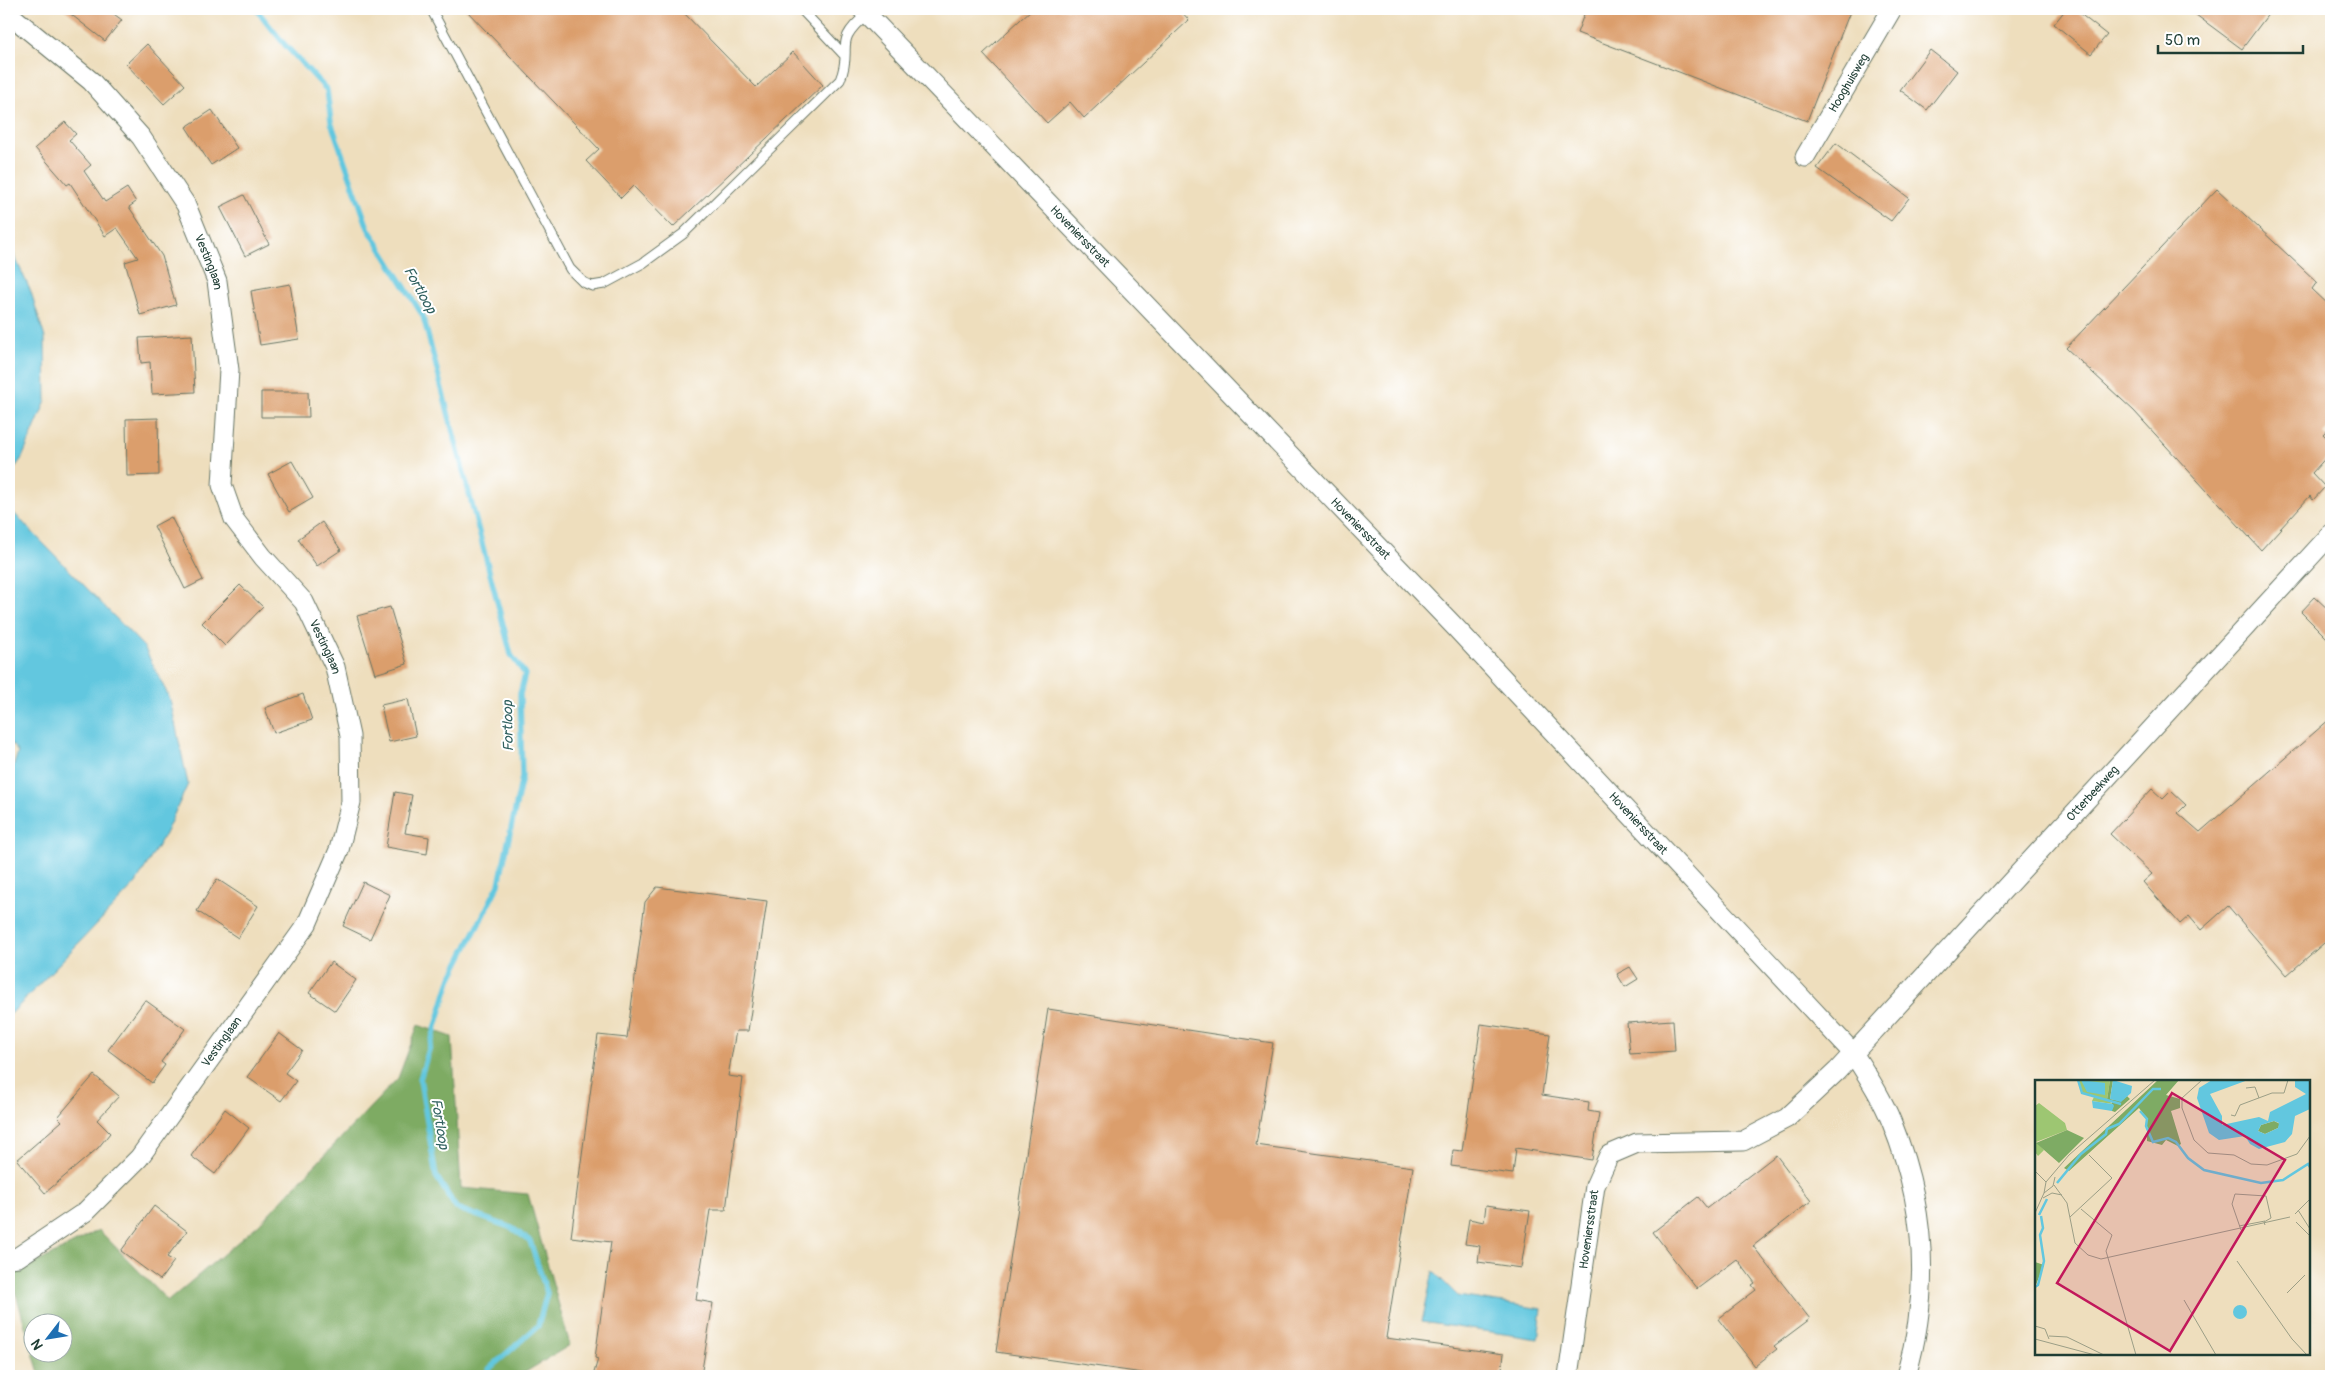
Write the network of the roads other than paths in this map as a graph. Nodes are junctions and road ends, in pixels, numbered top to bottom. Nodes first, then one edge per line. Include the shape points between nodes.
1 (431, 9) edge
2 (801, 9) edge
3 (1892, 9) edge
4 (864, 11) edge
5 (9, 14) edge
6 (845, 57) junction
7 (1805, 157) dead end
8 (2331, 534) edge
9 (1853, 1053) junction
10 (9, 1258) edge
11 (1568, 1376) edge
12 (1906, 1376) edge

1 - 6 lane via 570,269 592,286 604,284 642,263 683,234 840,80 846,67
2 - 6 lane
3 - 7 street, Hooghuisweg
4 - 6 lane via 847,33 843,47
4 - 9 street, Hoveniersstraat via 1450,621
5 - 10 street, Vestinglaan via 91,81 141,137 186,205 217,281 230,370 222,485 234,519 304,602 335,667 350,736 351,802 339,850 307,924 139,1158 84,1212 18,1257
8 - 9 street, Otterbeekweg
9 - 11 street, Hoveniersstraat via 1787,1118 1743,1141 1637,1143 1610,1155 1595,1186
9 - 12 street, Hoveniersstraat via 1892,1121 1918,1212 1923,1259 1919,1315

